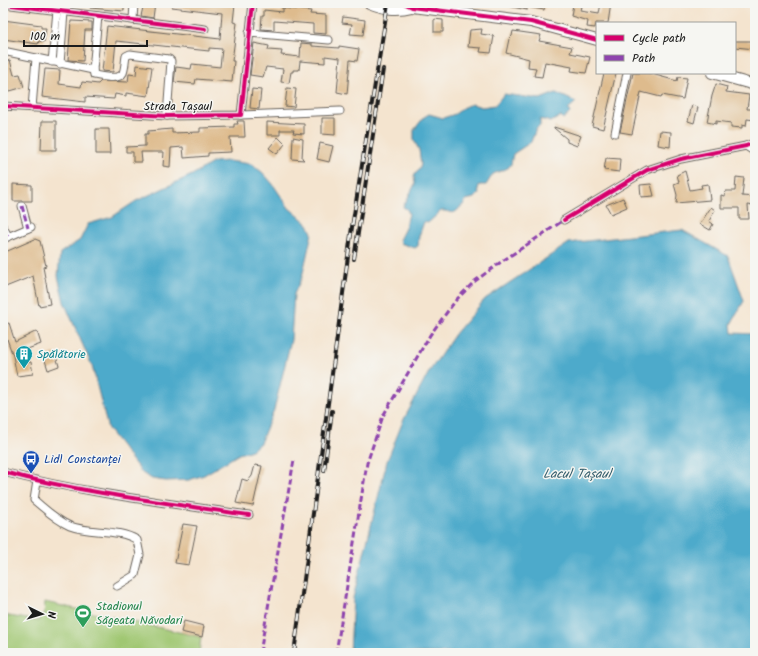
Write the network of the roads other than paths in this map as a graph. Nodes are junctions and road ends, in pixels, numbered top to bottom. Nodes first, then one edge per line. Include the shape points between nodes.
1 (134, 3) edge
2 (253, 3) edge
3 (370, 3) edge
4 (3, 4) edge
5 (32, 5) edge
6 (408, 5) edge
7 (61, 11) junction
8 (98, 16) junction
9 (133, 20) junction
10 (205, 29) dead end
11 (249, 32) junction
12 (329, 40) dead end
13 (596, 40) edge
14 (3, 51) edge
15 (36, 58) junction
16 (52, 62) junction
17 (60, 64) junction
18 (93, 70) junction
19 (627, 74) edge
20 (716, 74) edge
21 (755, 85) edge
22 (3, 106) edge
23 (32, 108) junction
24 (340, 111) dead end
25 (241, 115) junction
26 (166, 116) junction
27 (615, 133) dead end
28 (755, 142) edge
29 (746, 146) junction
30 (755, 152) edge
31 (22, 206) dead end
32 (564, 220) dead end
33 (3, 227) edge
34 (6, 238) edge
35 (3, 472) edge
36 (37, 481) junction
37 (249, 515) dead end
38 (117, 586) dead end

1 - 9 street
2 - 11 street
3 - 6 street via 378,8 400,10
4 - 5 street
5 - 7 street
6 - 13 street via 531,22
7 - 8 street
7 - 16 street
7 - 17 street
8 - 9 street
8 - 18 street
9 - 10 street
11 - 12 street
11 - 25 street
14 - 15 street
15 - 16 street
15 - 23 street
16 - 17 street
17 - 18 street
18 - 26 street via 94,76 120,76 123,73 126,56 130,54 168,59 171,61
19 - 27 street
20 - 21 street
22 - 23 street, Strada Tașaul
23 - 26 street, Strada Tașaul
24 - 25 street, Strada Tașaul
25 - 26 street, Strada Tașaul
28 - 29 street
29 - 30 street
29 - 32 street via 681,159 647,170
31 - 34 street via 29,227
33 - 34 street
35 - 36 street
36 - 37 street
36 - 38 street via 34,500 61,522 137,540 140,555 135,575

